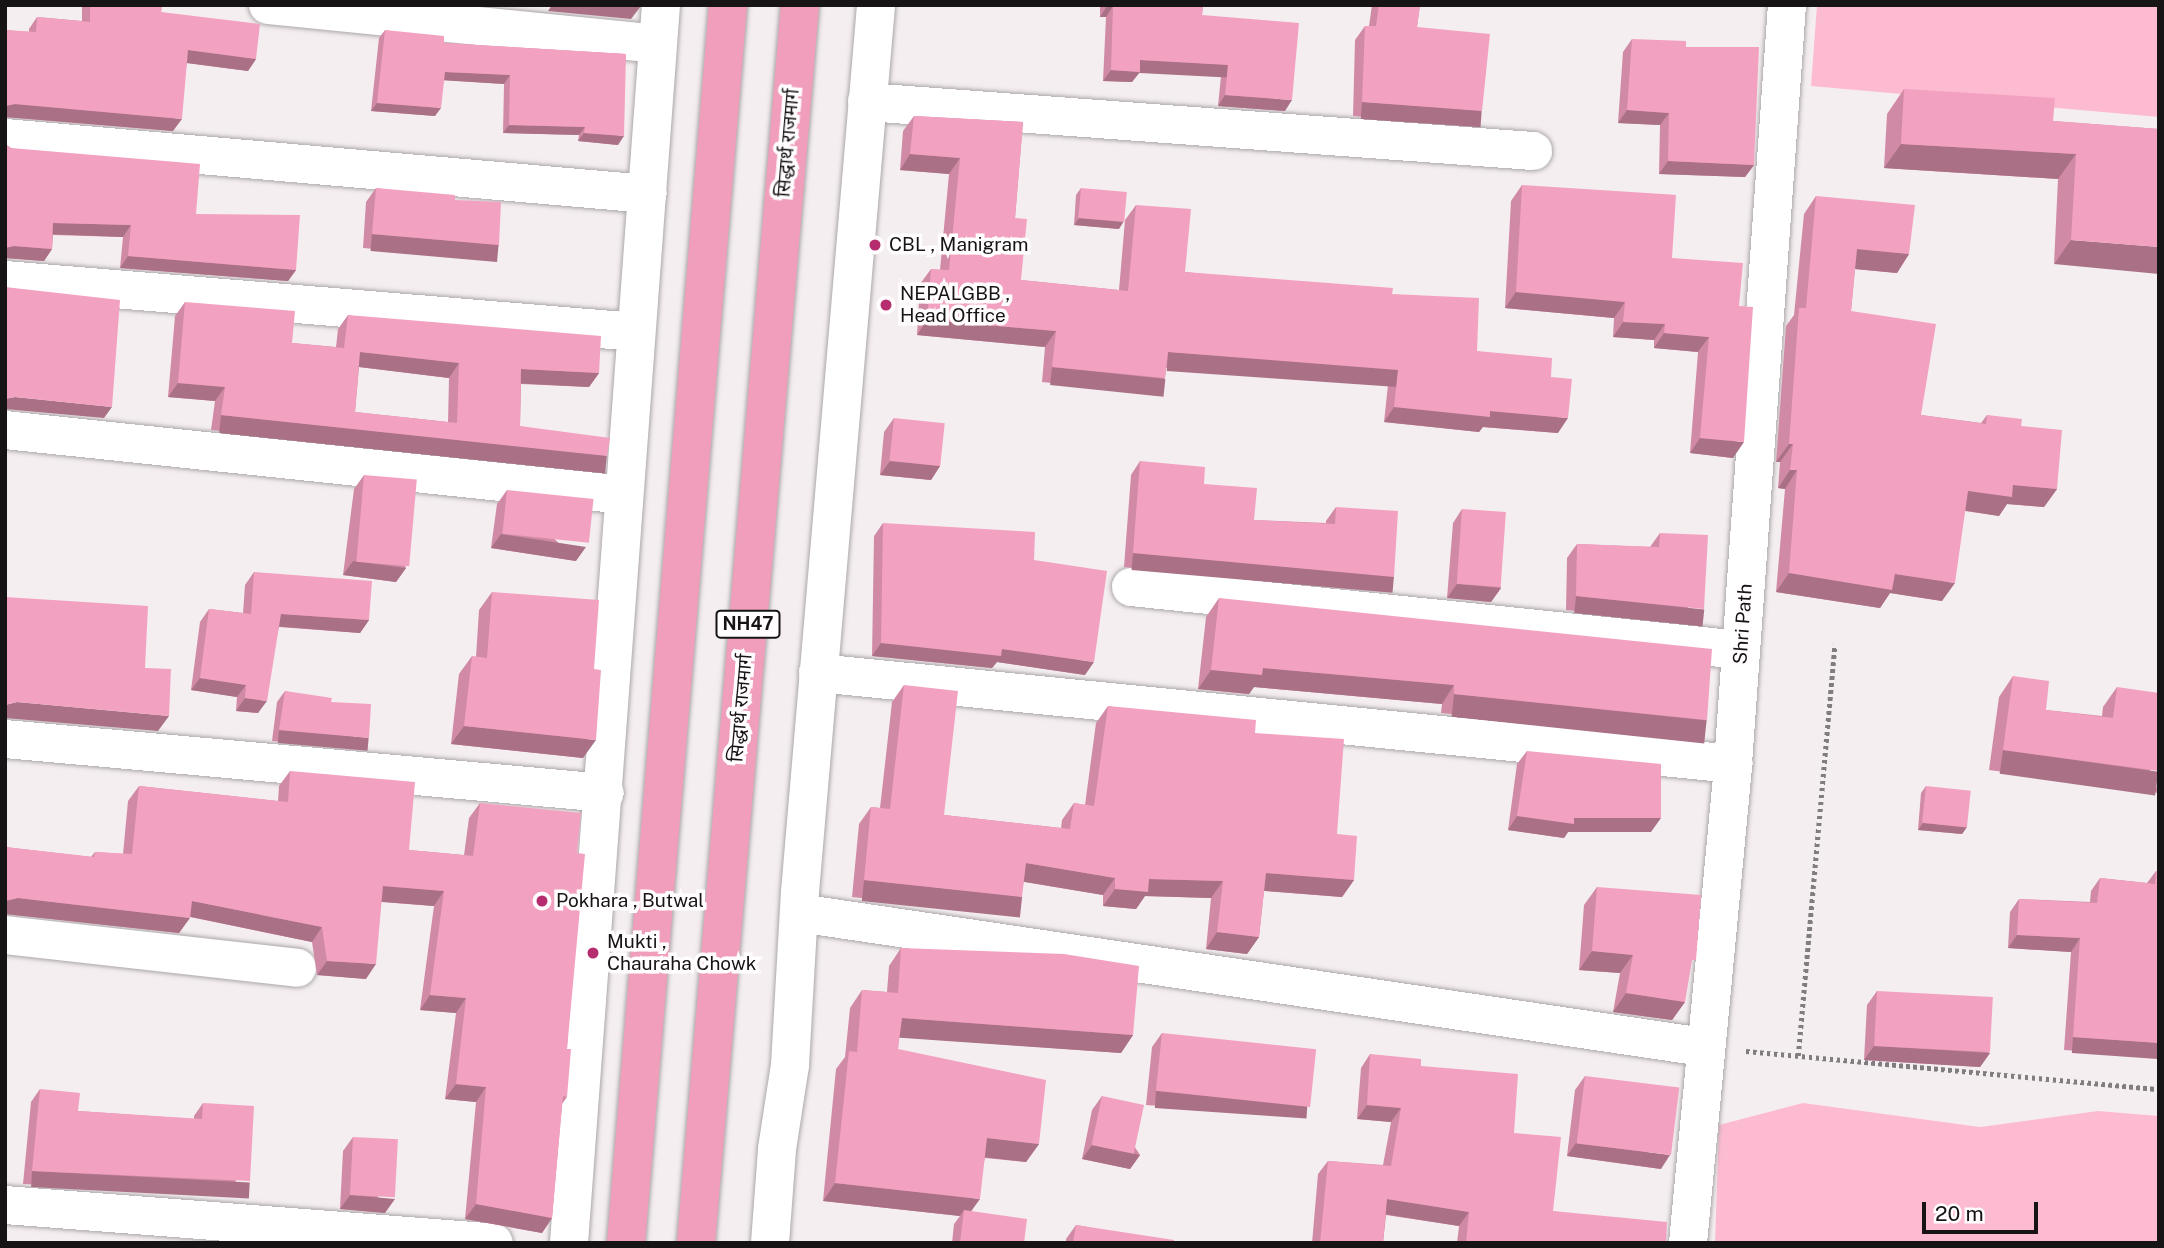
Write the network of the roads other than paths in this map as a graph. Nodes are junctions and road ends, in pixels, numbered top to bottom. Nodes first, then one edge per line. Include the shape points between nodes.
1 (268, 5) edge
2 (660, 5) edge
3 (728, 5) edge
4 (800, 5) edge
5 (876, 5) edge
6 (1787, 5) edge
7 (657, 44) junction
8 (867, 102) junction
9 (5, 138) edge
10 (1533, 152) dead end
11 (648, 194) junction
12 (5, 280) edge
13 (636, 332) junction
14 (5, 430) edge
15 (624, 495) junction
16 (1131, 587) dead end
17 (1741, 650) junction
18 (818, 673) junction
19 (5, 739) edge
20 (1732, 764) junction
21 (605, 793) junction
22 (799, 913) junction
23 (5, 935) edge
24 (297, 968) dead end
25 (1703, 1047) junction
26 (5, 1205) edge
27 (494, 1243) edge
28 (569, 1243) edge
29 (626, 1243) edge
30 (696, 1243) edge
31 (770, 1243) edge
32 (1688, 1243) edge

1 - 7 street
2 - 7 street
3 - 29 highway
4 - 30 highway, सिद्धार्थ राजमार्ग / NH47
5 - 8 street
6 - 17 street, Shri Path
7 - 11 street
8 - 10 street
8 - 18 street
9 - 11 street
11 - 13 street
12 - 13 street
13 - 15 street
14 - 15 street
15 - 21 street
16 - 17 street
17 - 20 street, Shri Path
18 - 20 street
18 - 22 street
19 - 21 street
20 - 25 street, Shri Path
21 - 28 street
22 - 25 street
22 - 31 street via 790,1065 777,1149
23 - 24 street
25 - 32 street, Shri Path
26 - 27 street

